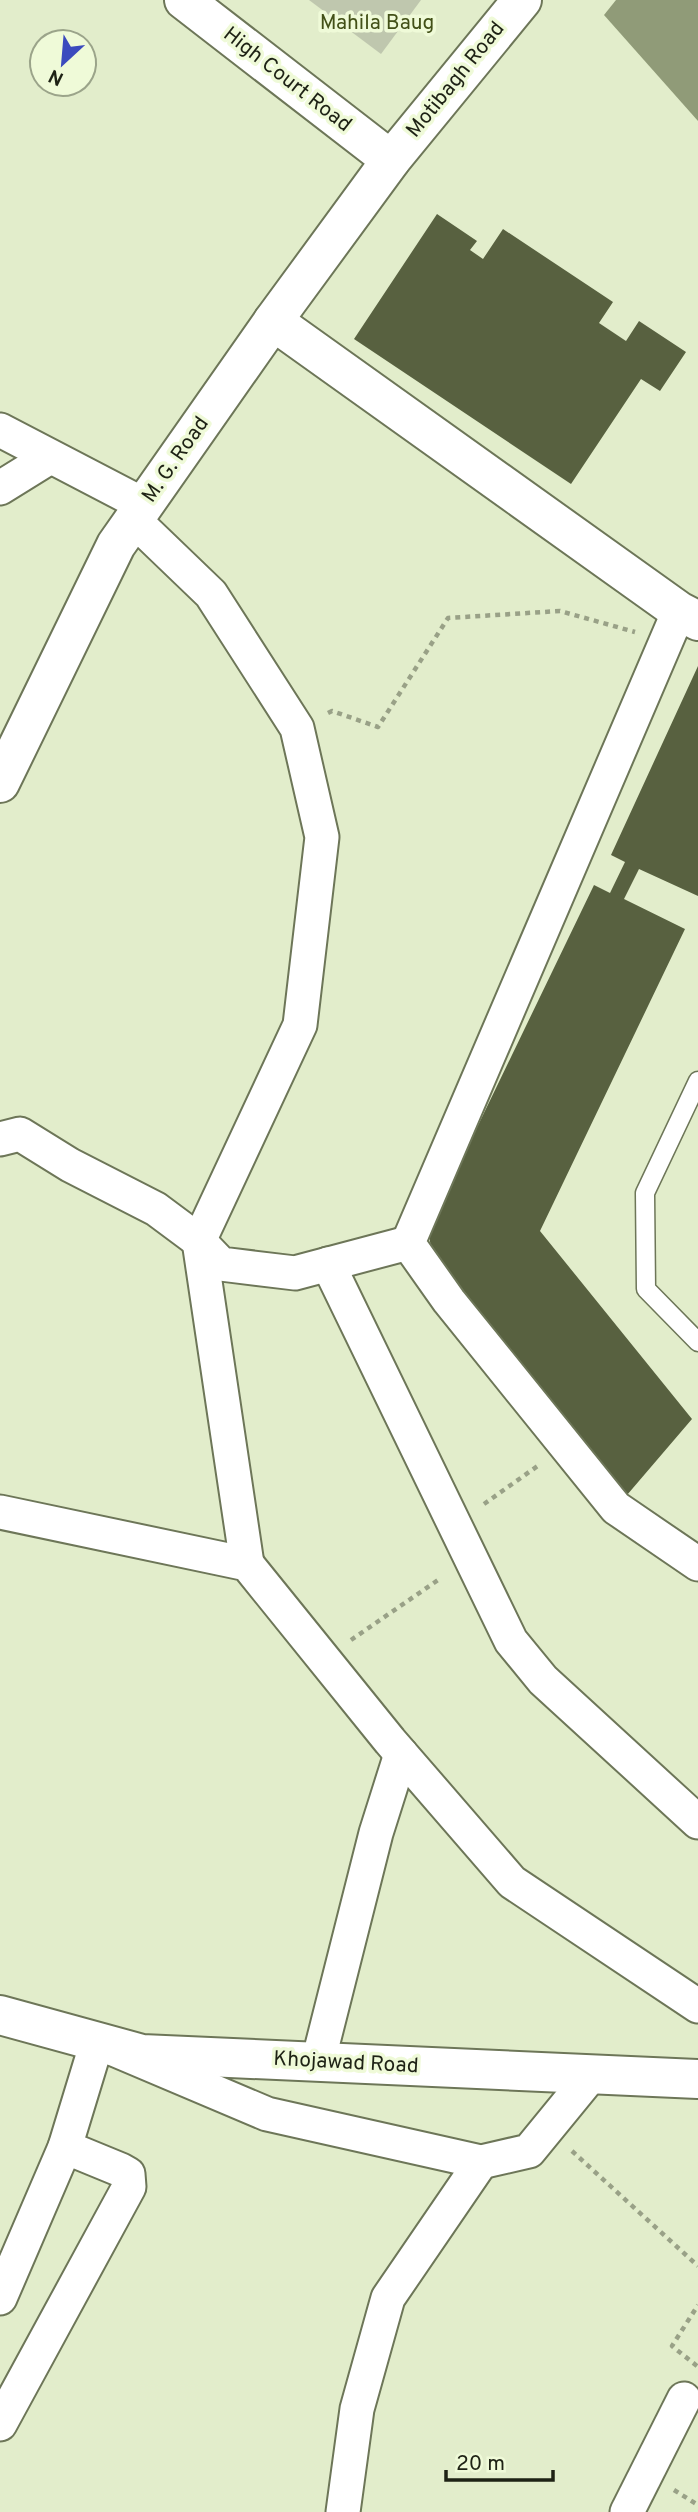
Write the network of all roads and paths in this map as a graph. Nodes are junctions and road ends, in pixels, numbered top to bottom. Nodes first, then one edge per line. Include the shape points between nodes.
1 (184, 0) edge
2 (522, 0) edge
3 (391, 160) junction
4 (273, 321) junction
5 (0, 430) edge
6 (50, 457) junction
7 (0, 488) edge
8 (139, 513) junction
9 (681, 624) edge
10 (297, 728) junction
11 (0, 783) edge
12 (698, 1081) edge
13 (0, 1139) edge
14 (199, 1241) junction
15 (408, 1243) junction
16 (328, 1265) junction
17 (698, 1342) edge
18 (566, 1445) junction
19 (0, 1512) edge
20 (455, 1525) junction
21 (470, 1557) junction
22 (247, 1564) junction
23 (698, 1564) edge
24 (324, 1659) junction
25 (401, 1754) junction
26 (698, 1822) edge
27 (698, 2006) edge
28 (0, 2015) edge
29 (97, 2042) junction
30 (318, 2062) junction
31 (592, 2074) junction
32 (698, 2079) edge
33 (548, 2128) junction
34 (65, 2147) junction
35 (481, 2162) junction
36 (698, 2266) edge
37 (0, 2298) edge
38 (698, 2305) edge
39 (698, 2367) edge
40 (684, 2399) dead end
41 (0, 2424) edge
42 (344, 2512) edge
43 (626, 2512) edge

1 - 3 main road, High Court Road
2 - 3 main road, Motibagh Road
3 - 4 main road, M. G. Road
4 - 8 main road, M. G. Road
4 - 9 main road
5 - 6 street
6 - 7 street
6 - 8 street
8 - 10 street via 211,594
8 - 11 main road, M. G. Road via 116,545
9 - 10 path via 560,611 448,618 378,727 332,711
9 - 15 street
10 - 14 street via 322,837 300,1025
12 - 17 lane via 645,1193 645,1221 646,1289
13 - 14 street via 20,1134 156,1209
14 - 16 street via 221,1264 295,1273
14 - 22 street
15 - 16 street
15 - 18 street
16 - 20 street
18 - 20 path
18 - 23 street via 616,1508
19 - 22 street
20 - 21 street
21 - 24 path
21 - 26 street via 525,1660
22 - 24 street
24 - 25 street
25 - 27 street via 512,1882
25 - 30 street via 376,1833
28 - 29 main road, Khojawad Road
29 - 30 main road, Khojawad Road via 142,2054
29 - 34 street
29 - 35 street via 267,2114
30 - 31 main road, Khojawad Road
31 - 32 main road, Khojawad Road
31 - 33 street
33 - 35 street via 529,2151
33 - 36 path
34 - 37 street
34 - 41 street via 128,2174 129,2187
35 - 42 street via 388,2298 357,2409
38 - 39 path via 672,2346
40 - 43 street

